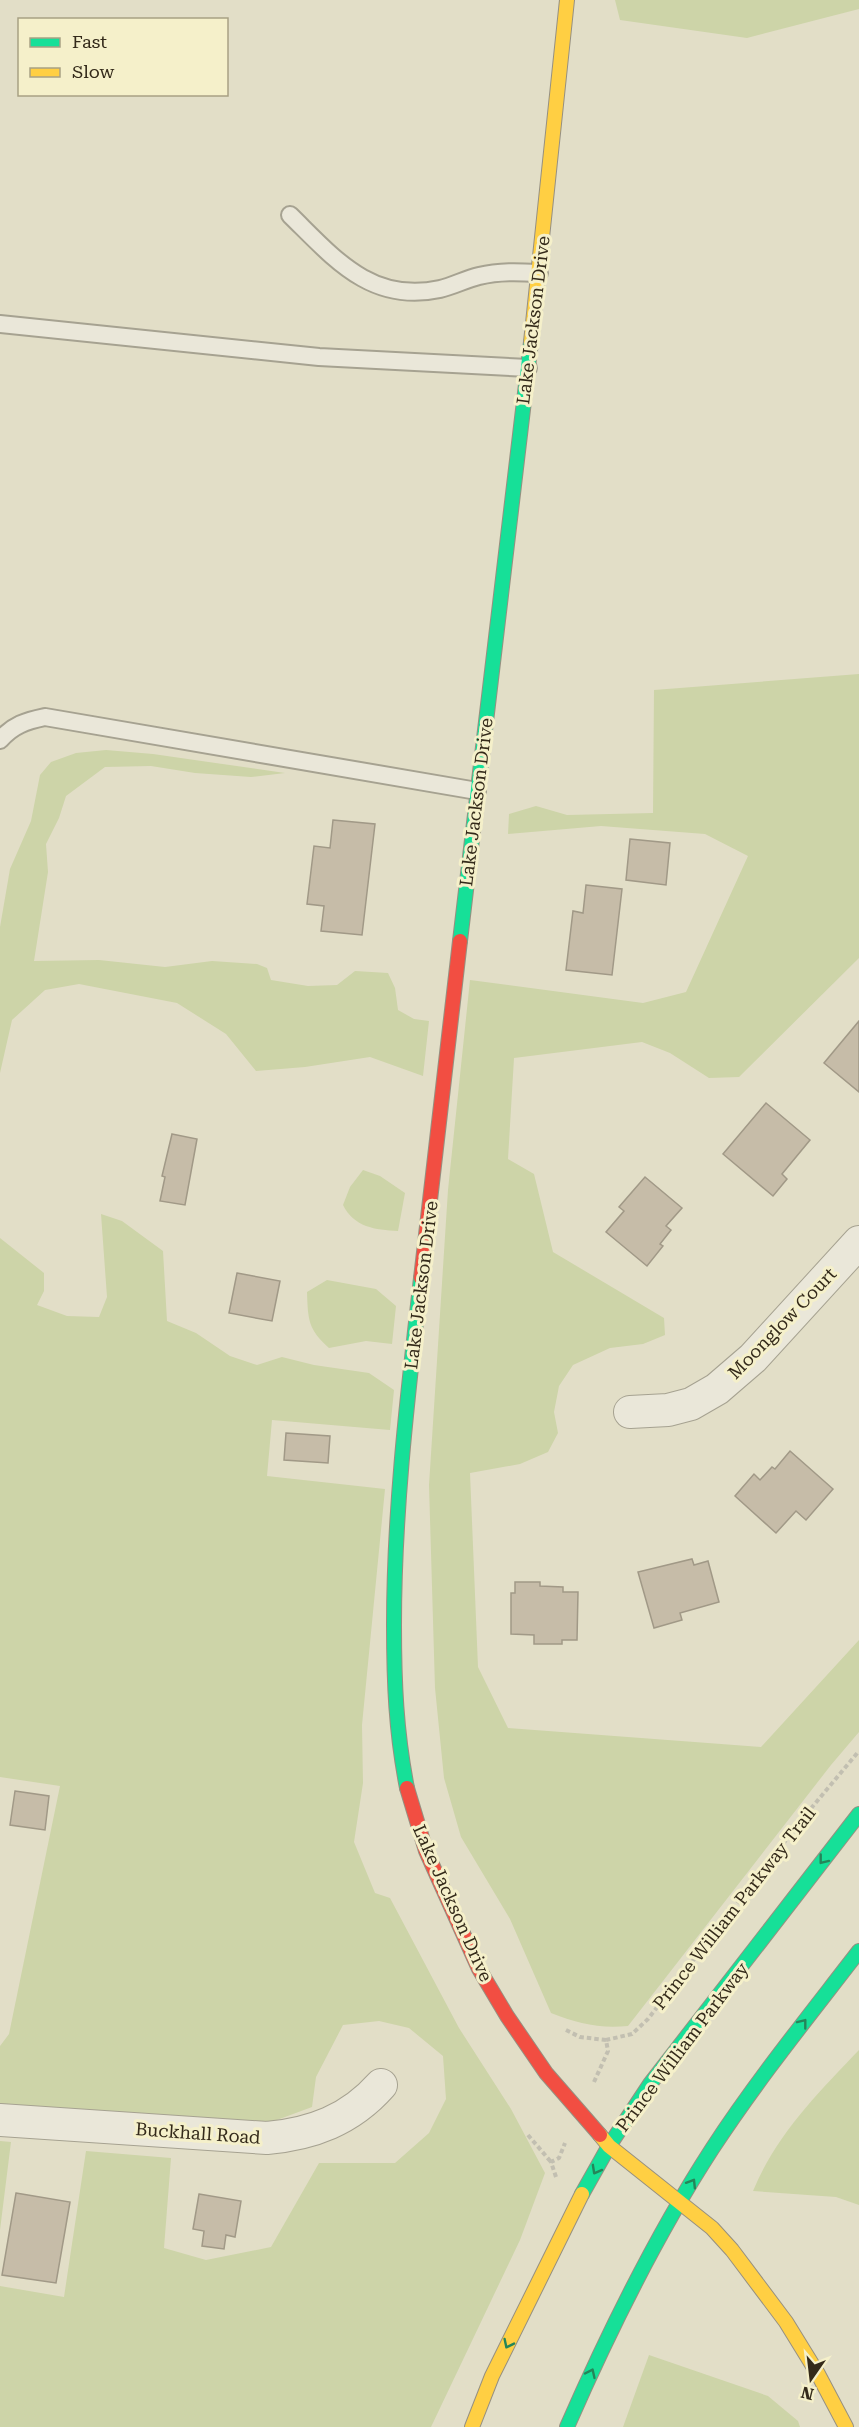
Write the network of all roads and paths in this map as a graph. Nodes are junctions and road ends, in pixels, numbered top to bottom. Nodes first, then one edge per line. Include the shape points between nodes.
1 (567, 0) edge
2 (290, 215) dead end
3 (539, 273) junction
4 (0, 324) edge
5 (528, 368) junction
6 (0, 719) edge
7 (15, 727) junction
8 (0, 740) edge
9 (477, 791) junction
10 (859, 1242) edge
11 (630, 1412) dead end
12 (859, 1751) edge
13 (859, 1814) edge
14 (859, 1952) edge
15 (566, 2030) dead end
16 (606, 2040) junction
17 (608, 2051) dead end
18 (381, 2085) dead end
19 (0, 2120) edge
20 (528, 2134) dead end
21 (609, 2146) junction
22 (551, 2162) dead end
23 (680, 2203) junction
24 (472, 2427) edge
25 (567, 2427) edge
26 (846, 2427) edge

1 - 3 main road, Lake Jackson Drive
2 - 3 lane via 355,275 385,288 413,292 509,271
3 - 5 main road, Lake Jackson Drive
4 - 5 lane via 319,357
5 - 9 main road, Lake Jackson Drive
6 - 7 lane
7 - 8 lane
7 - 9 lane via 45,717
9 - 21 main road, Lake Jackson Drive via 403,1437 394,1576 398,1744 409,1799 426,1851 479,1969 546,2073
10 - 11 street, Moonglow Court via 753,1358 717,1389 691,1404
12 - 16 path, Prince William Parkway Trail via 648,2019 632,2034
13 -> 21 main road, Prince William Parkway via 650,2084
23 -> 14 main road via 737,2112
15 - 16 path via 588,2039
16 - 17 path
18 - 19 street, Buckhall Road via 346,2116 292,2136 267,2138
20 - 22 path
21 - 23 main road, Lake Jackson Drive
21 -> 24 main road, Prince William Parkway via 570,2216
25 -> 23 main road via 623,2305
23 - 26 main road, Lake Jackson Drive via 726,2244 778,2308

